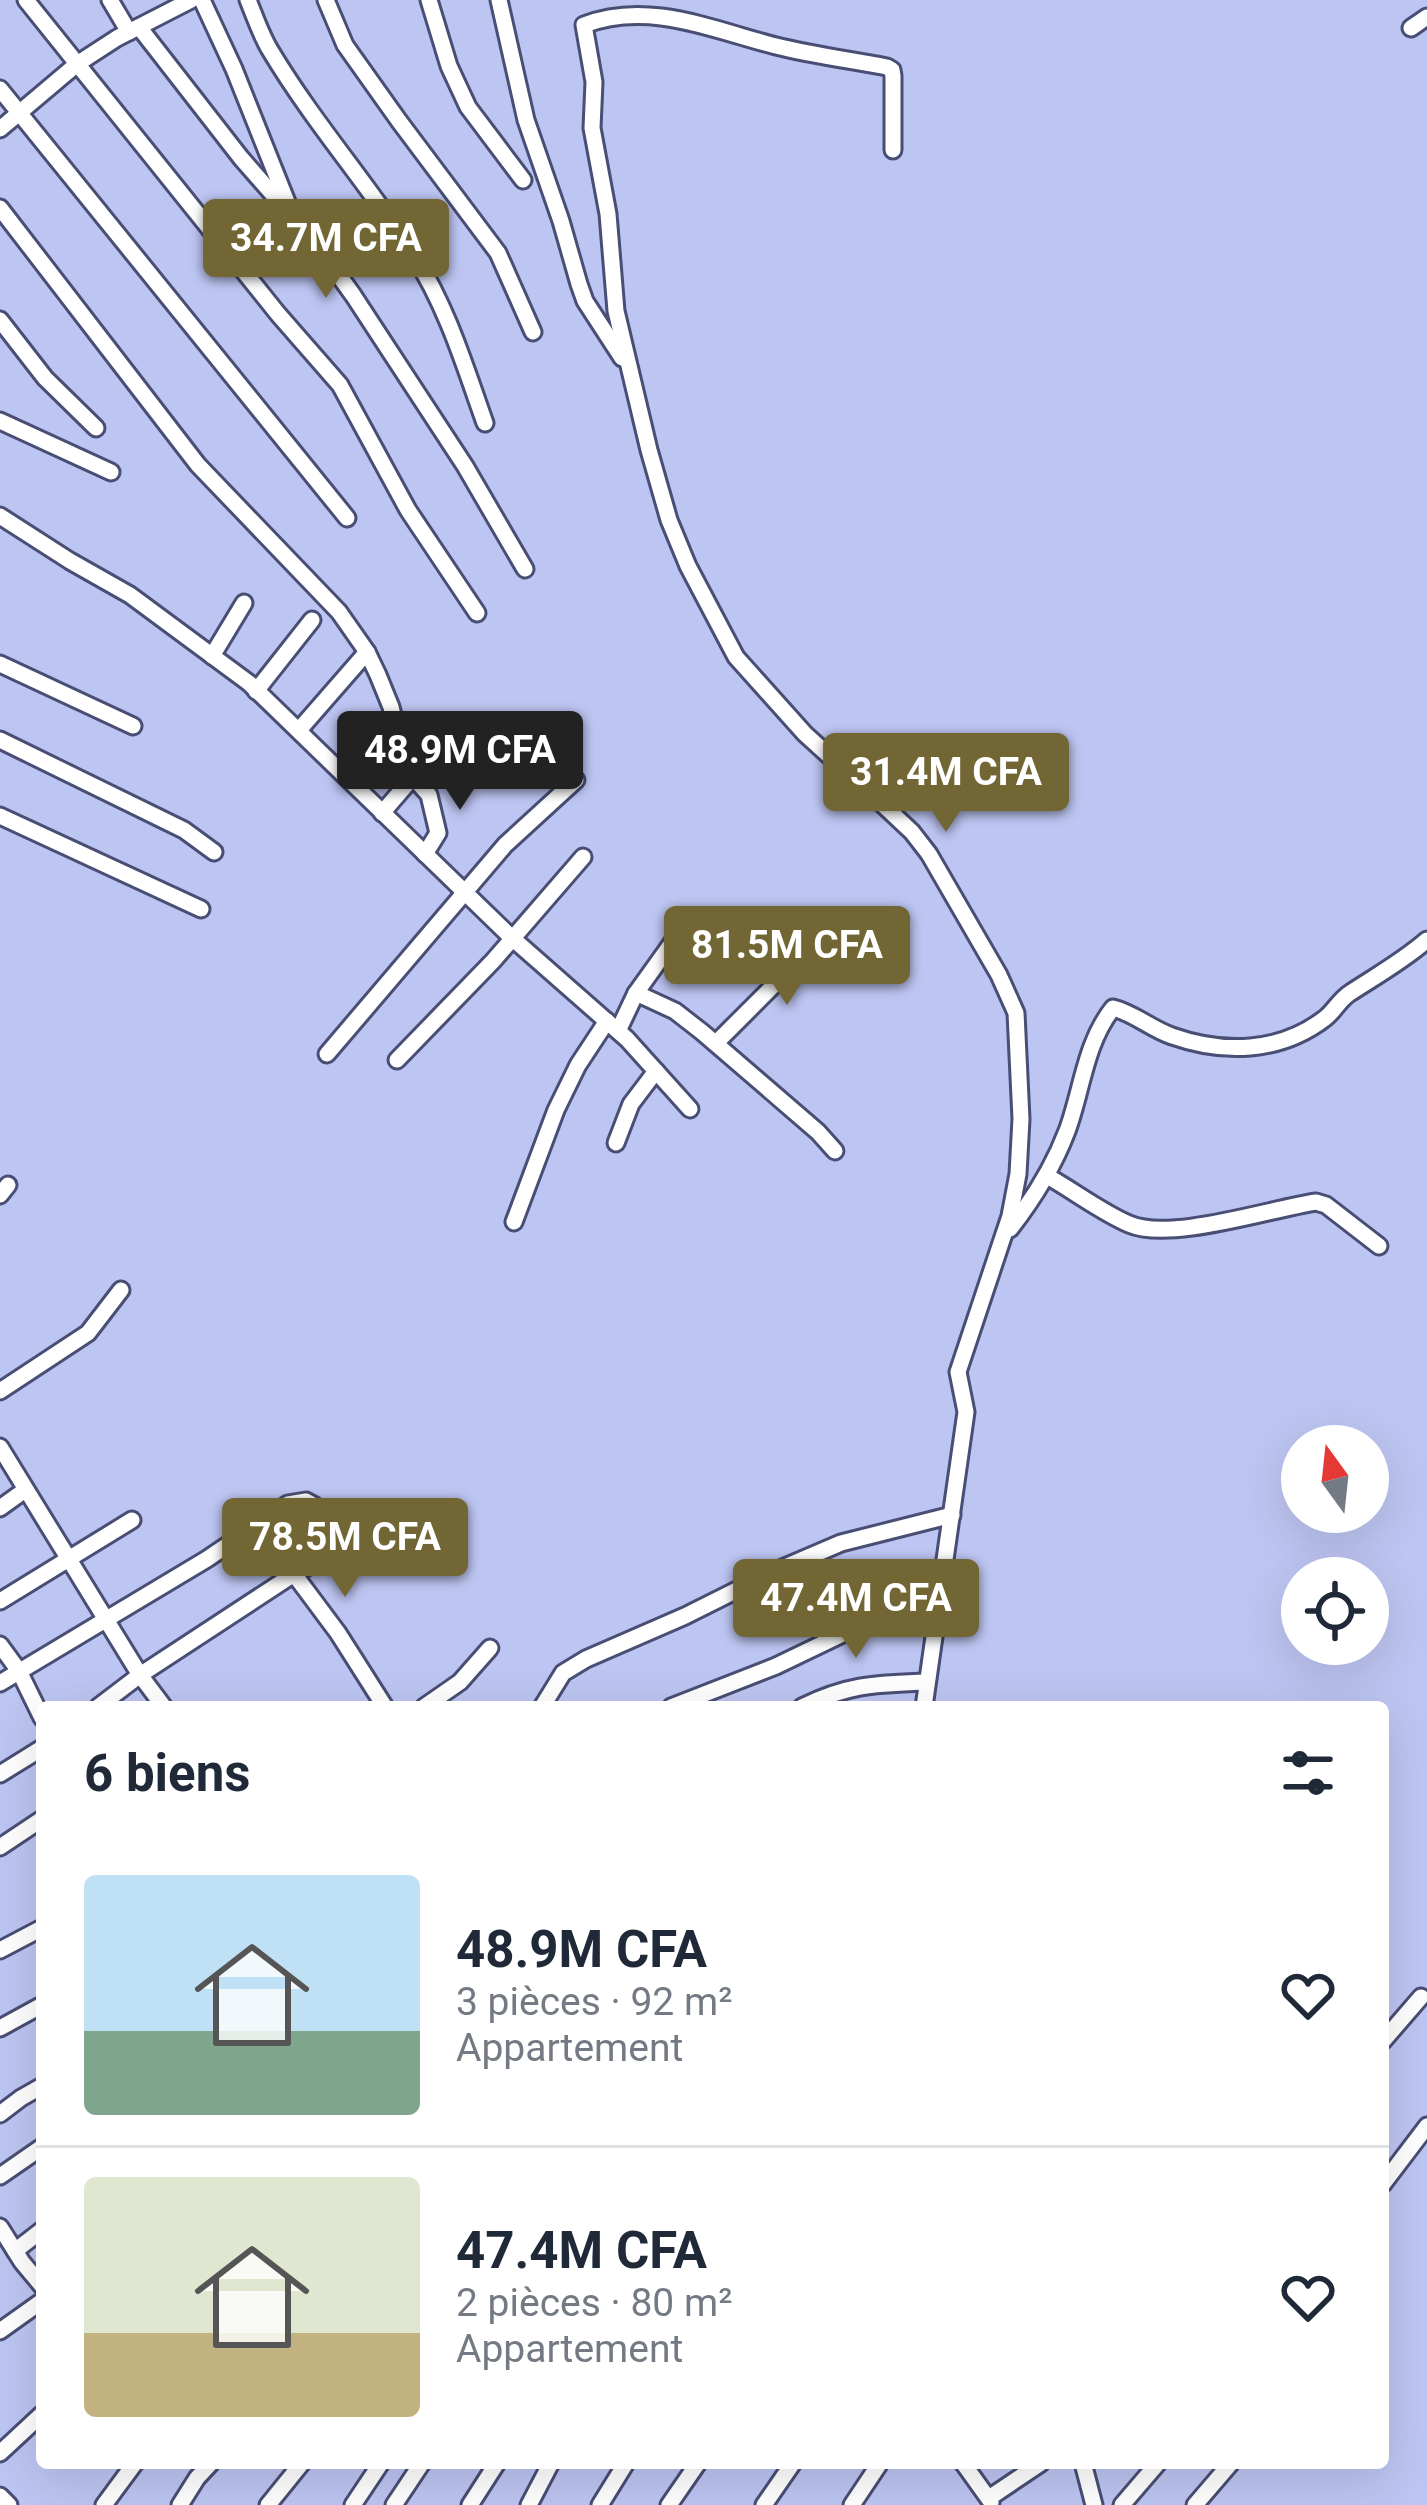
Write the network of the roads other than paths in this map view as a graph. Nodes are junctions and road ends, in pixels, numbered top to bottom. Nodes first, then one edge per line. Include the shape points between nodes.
1 (26, 0) edge
2 (110, 0) edge
3 (188, 0) edge
4 (202, 0) edge
5 (248, 0) edge
6 (326, 0) edge
7 (429, 0) edge
8 (500, 0) edge
9 (1427, 17) edge
10 (1411, 28) dead end
11 (134, 30) junction
12 (77, 64) junction
13 (0, 89) edge
14 (19, 113) junction
15 (0, 129) edge
16 (893, 150) dead end
17 (523, 180) dead end
18 (0, 208) edge
19 (293, 217) junction
20 (0, 320) edge
21 (533, 332) dead end
22 (629, 368) junction
23 (0, 422) edge
24 (485, 423) dead end
25 (96, 428) dead end
26 (111, 472) dead end
27 (0, 516) edge
28 (347, 518) dead end
29 (525, 569) dead end
30 (244, 603) dead end
31 (477, 613) dead end
32 (312, 620) dead end
33 (367, 652) junction
34 (212, 656) junction
35 (0, 664) edge
36 (256, 691) junction
37 (133, 726) dead end
38 (299, 730) junction
39 (0, 740) edge
40 (413, 777) junction
41 (576, 780) dead end
42 (382, 813) junction
43 (0, 816) edge
44 (214, 852) dead end
45 (425, 854) junction
46 (583, 857) dead end
47 (464, 891) junction
48 (201, 909) dead end
49 (679, 932) dead end
50 (823, 936) dead end
51 (512, 938) junction
52 (1427, 940) edge
53 (636, 993) junction
54 (613, 1026) junction
55 (716, 1043) junction
56 (327, 1054) dead end
57 (397, 1060) dead end
58 (656, 1071) junction
59 (690, 1108) dead end
60 (616, 1143) dead end
61 (835, 1151) dead end
62 (1047, 1176) junction
63 (514, 1222) dead end
64 (1002, 1240) junction
65 (1379, 1246) dead end
66 (121, 1290) dead end
67 (0, 1391) edge
68 (0, 1447) edge
69 (25, 1490) junction
70 (0, 1508) edge
71 (952, 1515) junction
72 (133, 1520) dead end
73 (260, 1522) junction
74 (375, 1531) dead end
75 (331, 1542) dead end
76 (67, 1558) junction
77 (294, 1574) junction
78 (0, 1601) edge
79 (107, 1618) junction
80 (936, 1618) junction
81 (0, 1645) edge
82 (490, 1648) dead end
83 (19, 1671) junction
84 (140, 1675) junction
85 (926, 1682) junction
86 (0, 1683) edge
87 (106, 1701) edge
88 (160, 1701) edge
89 (381, 1701) edge
90 (433, 1701) edge
91 (546, 1701) edge
92 (686, 1701) edge
93 (815, 1701) edge
94 (924, 1701) edge
95 (36, 1706) edge
96 (36, 1752) edge
97 (0, 1774) edge
98 (36, 1824) edge
99 (0, 1847) edge
100 (36, 1931) edge
101 (0, 1950) edge
102 (1421, 1997) dead end
103 (36, 2008) edge
104 (0, 2028) edge
105 (1389, 2034) edge
106 (36, 2089) edge
107 (1, 2112) edge
108 (1427, 2126) edge
109 (36, 2150) edge
110 (0, 2176) edge
111 (1389, 2176) edge
112 (0, 2227) edge
113 (36, 2235) edge
114 (16, 2251) junction
115 (36, 2278) edge
116 (36, 2304) edge
117 (0, 2331) edge
118 (36, 2419) edge
119 (0, 2452) edge
120 (131, 2469) edge
121 (205, 2469) edge
122 (297, 2469) edge
123 (377, 2469) edge
124 (418, 2469) edge
125 (493, 2469) edge
126 (548, 2469) edge
127 (622, 2469) edge
128 (694, 2469) edge
129 (789, 2469) edge
130 (876, 2469) edge
131 (967, 2469) edge
132 (1033, 2469) edge
133 (1085, 2469) edge
134 (1153, 2469) edge
135 (1226, 2469) edge
136 (0, 2496) edge
137 (991, 2501) edge
138 (9, 2505) edge
139 (104, 2505) edge
140 (180, 2505) edge
141 (268, 2505) edge
142 (353, 2505) edge
143 (394, 2505) edge
144 (470, 2505) edge
145 (529, 2505) edge
146 (600, 2505) edge
147 (669, 2505) edge
148 (764, 2505) edge
149 (852, 2505) edge
150 (1094, 2505) edge
151 (1122, 2505) edge
152 (1196, 2505) edge

1 - 12 street
2 - 11 street
3 - 11 street
4 - 19 street
5 - 24 street via 268,47 435,291
6 - 21 street via 345,45 498,253
7 - 17 street via 468,107
8 - 22 street via 526,120 579,284
9 - 10 street
11 - 12 street
11 - 19 street
12 - 14 street
12 - 31 street via 340,385 408,510
13 - 14 street
14 - 15 street
14 - 28 street
16 - 22 street via 892,70 668,14 638,12 584,26
18 - 33 street via 199,465 326,597
19 - 29 street via 353,295
20 - 25 street
22 - 64 street via 670,520 736,657 912,832 1009,996 1021,1119
23 - 26 street
27 - 34 street
30 - 34 street
32 - 36 street
33 - 38 street
33 - 40 street
34 - 36 street
35 - 37 street
36 - 38 street
38 - 42 street
39 - 44 street
40 - 42 street
40 - 45 street via 427,791 438,826
41 - 47 street
42 - 45 street
43 - 48 street
45 - 47 street
46 - 51 street
47 - 51 street
47 - 56 street
49 - 53 street
50 - 55 street
51 - 54 street
51 - 57 street
52 - 62 street via 1343,997 1323,1020 1275,1044 1204,1044 1113,1008
53 - 54 street
53 - 55 street
54 - 58 street
54 - 63 street via 578,1065
55 - 61 street
58 - 59 street
58 - 60 street
62 - 64 street
62 - 65 street via 1154,1231 1316,1202
64 - 71 street via 958,1372 966,1412
66 - 67 street via 88,1333
68 - 69 street
69 - 70 street
69 - 76 street
71 - 80 street
71 - 91 street via 841,1543 570,1666
72 - 76 street
73 - 75 street via 306,1501
73 - 77 street
73 - 79 street
74 - 77 street
76 - 78 street
76 - 79 street
77 - 84 street
77 - 89 street
79 - 83 street
79 - 84 street
80 - 85 street
80 - 92 street via 856,1628
81 - 83 street
82 - 90 street
83 - 86 street
83 - 95 street
84 - 87 street
84 - 88 street
85 - 93 street via 859,1686
85 - 94 street
96 - 97 street
98 - 99 street
100 - 101 street
102 - 105 street
103 - 104 street
106 - 107 street
108 - 111 street
109 - 110 street
112 - 114 street
113 - 114 street
114 - 115 street
116 - 117 street
118 - 119 street
120 - 139 street
121 - 140 street
122 - 141 street
123 - 142 street
124 - 143 street
125 - 144 street
126 - 145 street
127 - 146 street
128 - 147 street
129 - 148 street
130 - 149 street
131 - 137 street
132 - 137 street
133 - 150 street
134 - 151 street
135 - 152 street
136 - 138 street

